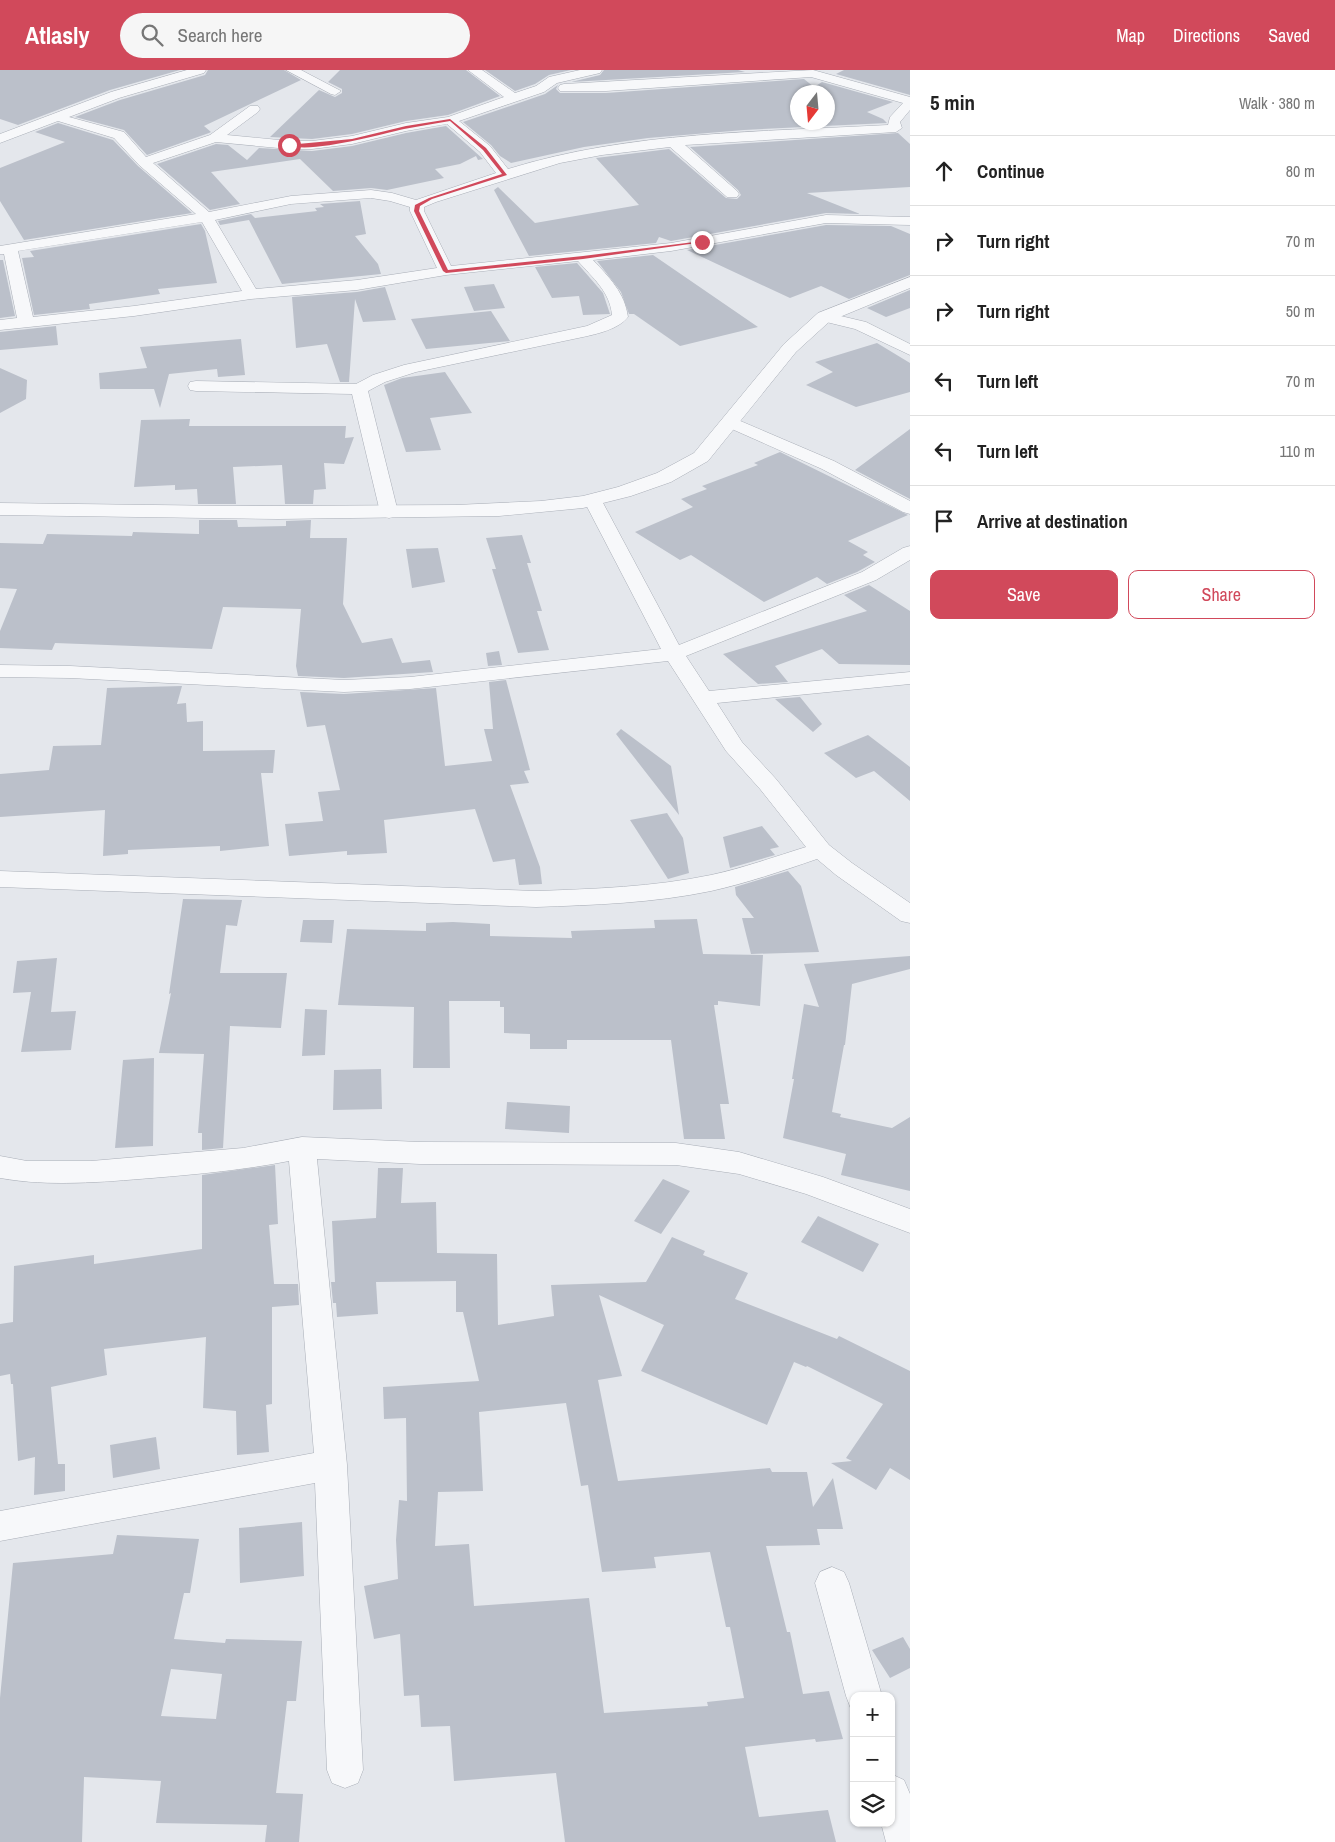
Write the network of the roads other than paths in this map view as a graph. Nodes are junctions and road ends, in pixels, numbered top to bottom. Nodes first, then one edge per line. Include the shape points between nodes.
1 (200, 70) edge
2 (292, 70) edge
3 (474, 70) edge
4 (596, 70) edge
5 (775, 72) edge
6 (540, 89) junction
7 (335, 91) dead end
8 (512, 98) junction
9 (910, 102) edge
10 (254, 109) dead end
11 (56, 117) junction
12 (450, 120) junction
13 (896, 128) junction
14 (910, 132) edge
15 (215, 138) junction
16 (0, 139) edge
17 (674, 143) junction
18 (144, 162) junction
19 (505, 175) junction
20 (732, 194) dead end
21 (417, 205) junction
22 (206, 217) junction
23 (910, 221) edge
24 (5, 249) edge
25 (583, 258) junction
26 (446, 271) junction
27 (910, 282) edge
28 (251, 294) junction
29 (824, 317) junction
30 (26, 323) junction
31 (0, 325) edge
32 (910, 350) edge
33 (196, 386) dead end
34 (359, 389) junction
35 (731, 422) junction
36 (593, 501) junction
37 (910, 508) edge
38 (0, 509) edge
39 (389, 512) junction
40 (910, 552) edge
41 (674, 654) junction
42 (0, 671) edge
43 (910, 678) edge
44 (702, 698) junction
45 (821, 850) junction
46 (0, 879) edge
47 (910, 915) edge
48 (302, 1148) junction
49 (0, 1167) edge
50 (910, 1221) edge
51 (331, 1465) junction
52 (0, 1526) edge
53 (832, 1583) dead end
54 (863, 1692) edge
55 (344, 1770) dead end
56 (895, 1807) edge
57 (905, 1842) edge

1 - 11 street via 115,95
2 - 7 street
3 - 8 street
4 - 6 street via 554,80
5 - 6 street via 606,87
5 - 9 street via 810,73
6 - 8 street
8 - 12 street
9 - 13 street via 896,117
10 - 15 street
11 - 16 street
11 - 18 street via 119,135
12 - 15 street via 312,145
12 - 19 street via 485,149
13 - 14 street
13 - 17 street
15 - 18 street
17 - 19 street via 601,151
17 - 20 street
18 - 22 street
19 - 21 street
21 - 22 street via 392,197 357,194 291,200
21 - 26 street
22 - 24 street
22 - 28 street
23 - 25 street via 826,219 702,242
24 - 30 street
25 - 26 street
25 - 34 street via 614,294 620,308 620,317 609,324 589,331 396,371
26 - 28 street via 357,285
27 - 29 street
28 - 30 street
29 - 32 street via 860,324
29 - 35 street via 790,348
30 - 31 street
33 - 34 street
34 - 39 street
35 - 36 street via 702,457 683,469 660,480
35 - 37 street via 828,465
36 - 39 street via 520,510
36 - 41 street
38 - 39 street
40 - 41 street via 869,576
41 - 42 street via 410,683 344,686
41 - 44 street
43 - 44 street
44 - 45 street via 734,746
45 - 46 street via 711,883 593,897 536,899
45 - 47 street via 844,870
48 - 49 street via 243,1159 91,1172 26,1172
48 - 50 street via 420,1153 676,1154 739,1163 813,1185
48 - 51 street
51 - 52 street
51 - 55 street
53 - 54 street
56 - 57 street

